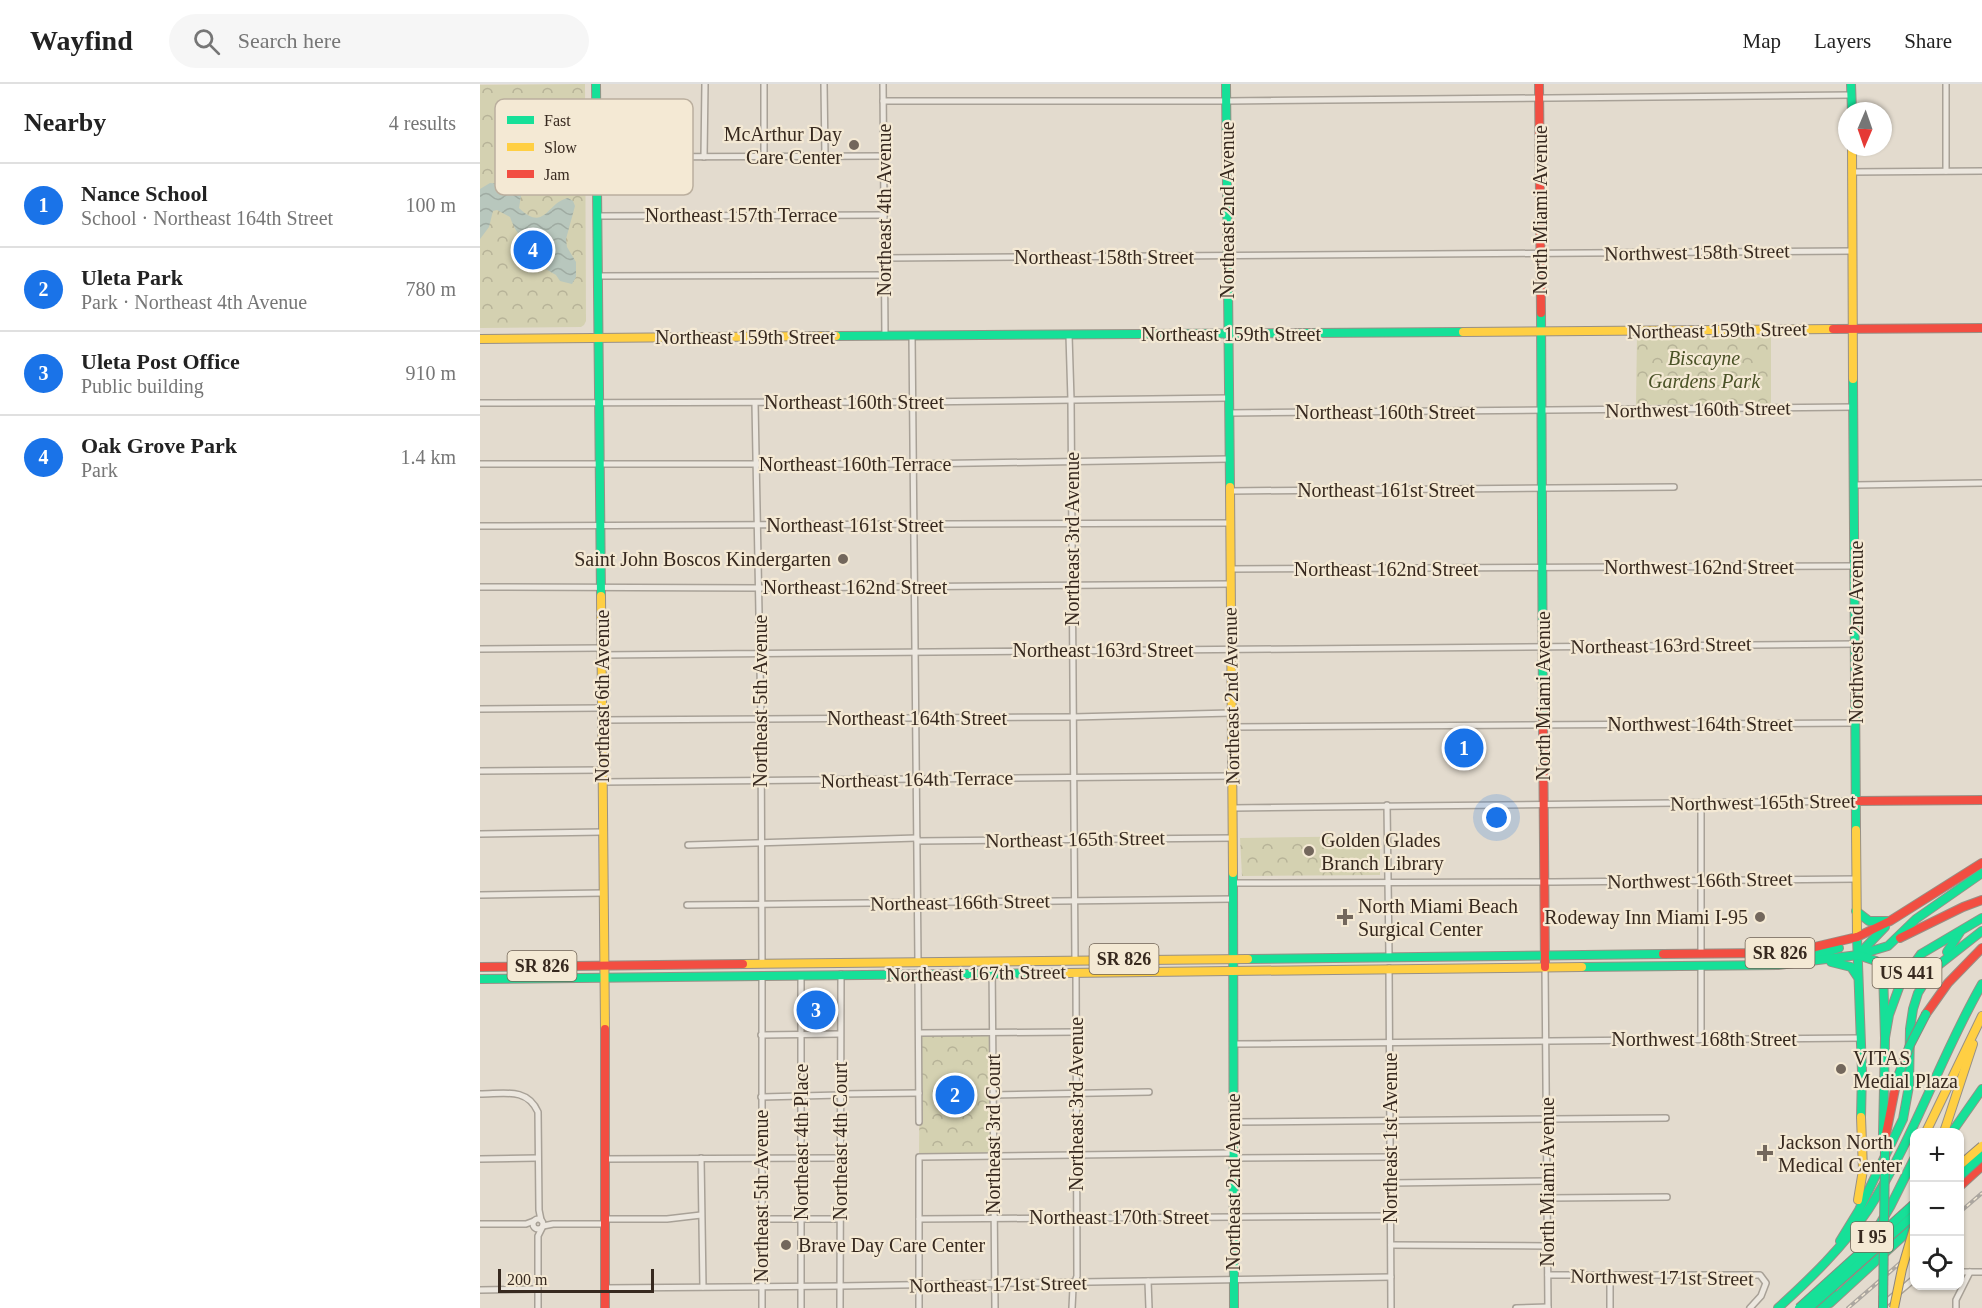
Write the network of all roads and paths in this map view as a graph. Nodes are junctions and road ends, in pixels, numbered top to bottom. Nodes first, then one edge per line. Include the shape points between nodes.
1 (705, 84) edge
2 (764, 84) edge
3 (824, 84) edge
4 (883, 84) edge
5 (1226, 84) edge
6 (1539, 84) edge
7 (1851, 84) edge
8 (1946, 84) edge
9 (1851, 95) junction
10 (1539, 97) junction
11 (1227, 100) junction
12 (883, 101) junction
13 (1851, 102) edge
14 (764, 156) junction
15 (825, 156) junction
16 (883, 156) junction
17 (1852, 156) edge
18 (693, 157) edge
19 (704, 157) junction
20 (1946, 171) junction
21 (1982, 171) edge
22 (1852, 172) junction
23 (597, 195) edge
24 (884, 214) junction
25 (598, 216) junction
26 (1853, 251) junction
27 (1540, 254) junction
28 (1228, 256) junction
29 (884, 258) junction
30 (884, 275) junction
31 (598, 276) junction
32 (1982, 328) edge
33 (1853, 329) junction
34 (1541, 332) junction
35 (1228, 334) junction
36 (1069, 335) junction
37 (885, 336) junction
38 (912, 336) junction
39 (599, 338) junction
40 (480, 339) edge
41 (1229, 398) junction
42 (1071, 400) junction
43 (599, 402) junction
44 (913, 402) junction
45 (480, 403) edge
46 (755, 403) junction
47 (1854, 407) junction
48 (1541, 411) junction
49 (1229, 413) junction
50 (1229, 459) junction
51 (599, 463) junction
52 (1072, 463) junction
53 (480, 464) edge
54 (914, 464) junction
55 (755, 465) junction
56 (1982, 483) edge
57 (1855, 485) junction
58 (1674, 487) dead end
59 (1542, 489) junction
60 (1230, 491) junction
61 (1230, 523) junction
62 (1072, 524) junction
63 (600, 525) junction
64 (914, 525) junction
65 (480, 526) edge
66 (758, 526) junction
67 (1855, 566) junction
68 (1542, 568) junction
69 (1230, 569) junction
70 (1230, 584) junction
71 (1072, 586) junction
72 (480, 587) edge
73 (601, 587) junction
74 (915, 587) junction
75 (759, 588) junction
76 (1856, 644) junction
77 (1543, 647) junction
78 (480, 649) edge
79 (1230, 649) junction
80 (1072, 650) junction
81 (601, 651) junction
82 (915, 651) junction
83 (760, 653) junction
84 (602, 708) junction
85 (480, 709) edge
86 (1231, 713) junction
87 (1073, 717) junction
88 (761, 718) junction
89 (916, 718) junction
90 (602, 720) junction
91 (1856, 723) junction
92 (1543, 725) junction
93 (1231, 727) junction
94 (602, 770) junction
95 (480, 771) edge
96 (1232, 776) junction
97 (1074, 777) junction
98 (917, 779) junction
99 (760, 781) junction
100 (602, 782) junction
101 (1982, 800) edge
102 (1857, 801) junction
103 (1701, 803) junction
104 (1544, 805) junction
105 (1387, 806) junction
106 (1232, 808) junction
107 (602, 832) junction
108 (480, 834) edge
109 (1233, 838) junction
110 (917, 839) junction
111 (1074, 839) junction
112 (760, 842) junction
113 (688, 845) dead end
114 (1982, 858) edge
115 (1982, 863) edge
116 (1966, 871) junction
117 (1982, 873) edge
118 (1856, 879) junction
119 (1701, 880) junction
120 (1388, 882) junction
121 (1544, 882) junction
122 (1233, 883) junction
123 (603, 893) junction
124 (480, 895) edge
125 (1233, 899) junction
126 (1982, 900) edge
127 (1075, 901) junction
128 (918, 902) junction
129 (761, 904) junction
130 (687, 905) dead end
131 (1856, 911) junction
132 (1982, 918) edge
133 (1891, 921) junction
134 (1982, 931) edge
135 (1960, 932) junction
136 (1857, 937) junction
137 (1888, 946) junction
138 (1982, 948) edge
139 (1701, 954) junction
140 (1545, 955) junction
141 (1858, 955) junction
142 (1405, 956) junction
143 (1389, 957) junction
144 (1233, 958) junction
145 (1075, 960) junction
146 (1099, 960) junction
147 (1824, 960) junction
148 (918, 961) junction
149 (940, 961) junction
150 (992, 961) junction
151 (762, 963) junction
152 (780, 963) junction
153 (1938, 963) junction
154 (1790, 964) junction
155 (605, 965) junction
156 (1683, 966) junction
157 (1701, 966) junction
158 (480, 967) edge
159 (1545, 967) junction
160 (1389, 968) junction
161 (1369, 969) junction
162 (1233, 970) junction
163 (1057, 972) junction
164 (1076, 972) junction
165 (992, 973) junction
166 (841, 974) junction
167 (902, 974) junction
168 (918, 974) junction
169 (762, 975) junction
170 (801, 975) junction
171 (744, 976) junction
172 (605, 978) junction
173 (480, 979) edge
174 (1858, 980) junction
175 (1982, 984) edge
176 (1982, 1016) edge
177 (1975, 1030) junction
178 (992, 1032) junction
179 (1076, 1032) junction
180 (919, 1033) junction
181 (801, 1034) junction
182 (840, 1034) junction
183 (761, 1035) junction
184 (1861, 1038) junction
185 (1885, 1038) junction
186 (1701, 1039) junction
187 (1546, 1041) junction
188 (1389, 1042) junction
189 (1233, 1044) junction
190 (1982, 1089) edge
191 (1149, 1092) dead end
192 (918, 1093) junction
193 (1076, 1093) junction
194 (480, 1094) edge
195 (840, 1094) junction
196 (992, 1095) junction
197 (801, 1096) junction
198 (761, 1097) junction
199 (1547, 1118) junction
200 (1666, 1118) dead end
201 (1389, 1120) junction
202 (919, 1122) dead end
203 (1233, 1122) junction
204 (1928, 1128) edge
205 (1945, 1128) edge
206 (1955, 1128) edge
207 (1982, 1143) edge
208 (1885, 1147) junction
209 (1076, 1155) junction
210 (992, 1156) junction
211 (1233, 1156) junction
212 (1390, 1156) junction
213 (1982, 1156) edge
214 (538, 1158) junction
215 (701, 1158) junction
216 (762, 1158) junction
217 (800, 1158) junction
218 (840, 1158) junction
219 (480, 1159) edge
220 (604, 1159) junction
221 (1964, 1160) edge
222 (1982, 1166) edge
223 (1910, 1167) edge
224 (1964, 1169) edge
225 (1964, 1172) edge
226 (1547, 1181) junction
227 (1964, 1182) edge
228 (1390, 1183) junction
229 (1666, 1197) dead end
230 (1547, 1198) junction
231 (1910, 1208) edge
232 (701, 1215) junction
233 (1390, 1216) junction
234 (1854, 1217) junction
235 (993, 1218) junction
236 (1077, 1218) junction
237 (1233, 1218) junction
238 (762, 1219) junction
239 (801, 1219) junction
240 (840, 1219) junction
241 (919, 1219) junction
242 (1910, 1219) edge
243 (605, 1221) junction
244 (480, 1224) edge
245 (538, 1224) junction
246 (1910, 1231) edge
247 (1911, 1236) edge
248 (1391, 1245) junction
249 (1548, 1246) junction
250 (1835, 1251) junction
251 (1964, 1272) edge
252 (1970, 1272) junction
253 (1982, 1272) edge
254 (1548, 1275) junction
255 (1610, 1275) junction
256 (1391, 1276) junction
257 (1234, 1279) junction
258 (1148, 1281) junction
259 (1074, 1282) junction
260 (1910, 1282) edge
261 (994, 1284) junction
262 (919, 1285) junction
263 (840, 1286) junction
264 (703, 1287) junction
265 (762, 1287) junction
266 (801, 1287) junction
267 (605, 1288) junction
268 (537, 1289) junction
269 (480, 1290) edge
270 (538, 1308) edge
271 (605, 1308) edge
272 (762, 1308) edge
273 (801, 1308) edge
274 (840, 1308) edge
275 (919, 1308) edge
276 (994, 1308) edge
277 (1072, 1308) edge
278 (1149, 1308) edge
279 (1234, 1308) edge
280 (1391, 1308) edge
281 (1516, 1308) edge
282 (1548, 1308) edge
283 (1610, 1308) edge
284 (1750, 1308) edge
285 (1778, 1308) edge
286 (1799, 1308) edge
287 (1809, 1308) edge
288 (1818, 1308) edge
289 (1881, 1308) edge
290 (1894, 1308) edge
291 (1956, 1308) edge

1 - 19 street
2 - 14 street
3 - 15 street
4 - 12 street, Northeast 4th Avenue
5 - 11 main road, Northeast 2nd Avenue
6 - 10 main road, North Miami Avenue
7 - 9 main road
8 - 20 street
9 - 10 street
9 - 13 main road
10 - 11 street
10 - 27 main road, North Miami Avenue
11 - 12 street
11 - 28 main road, Northeast 2nd Avenue
12 - 16 street, Northeast 4th Avenue
14 - 15 street
14 - 19 street
15 - 16 street
16 - 24 street, Northeast 4th Avenue
17 - 22 main road, Northwest 2nd Avenue
18 - 19 street
20 - 21 street
20 - 22 street
22 - 26 main road, Northwest 2nd Avenue
23 - 25 main road, Northeast 6th Avenue
24 - 25 street, Northeast 157th Terrace
24 - 29 street, Northeast 4th Avenue
25 - 31 main road, Northeast 6th Avenue
26 - 27 street, Northwest 158th Street
26 - 33 main road, Northwest 2nd Avenue
27 - 28 street, Northeast 158th Street
27 - 34 main road, North Miami Avenue
28 - 29 street, Northeast 158th Street
28 - 35 main road, Northeast 2nd Avenue
29 - 30 street, Northeast 4th Avenue
30 - 31 street
30 - 37 street, Northeast 4th Avenue
31 - 39 main road, Northeast 6th Avenue
32 - 33 main road, Northeast 159th Street
33 - 34 main road, Northeast 159th Street
33 - 47 main road, Northwest 2nd Avenue
34 - 35 main road, Northeast 159th Street
34 - 48 main road, North Miami Avenue
35 - 36 main road, Northeast 159th Street
35 - 41 main road, Northeast 2nd Avenue
36 - 38 main road, Northeast 159th Street
36 - 42 street, Northeast 3rd Avenue
37 - 38 main road, Northeast 159th Street
37 - 39 main road, Northeast 159th Street
38 - 44 street
39 - 40 main road, Northeast 159th Street
39 - 43 main road, Northeast 6th Avenue
41 - 42 street, Northeast 160th Street
41 - 49 main road, Northeast 2nd Avenue
42 - 44 street, Northeast 160th Street
42 - 52 street, Northeast 3rd Avenue
43 - 45 street, Northeast 160th Street
43 - 46 street, Northeast 160th Street
43 - 51 main road, Northeast 6th Avenue
44 - 46 street, Northeast 160th Street
44 - 54 street
46 - 55 street, Northeast 5th Avenue
47 - 48 street, Northwest 160th Street
47 - 57 main road, Northwest 2nd Avenue
48 - 49 street, Northeast 160th Street
48 - 59 main road, North Miami Avenue
49 - 50 main road, Northeast 2nd Avenue
50 - 52 street, Northeast 160th Terrace
50 - 60 main road, Northeast 2nd Avenue
51 - 53 street, Northeast 160th Terrace
51 - 55 street, Northeast 160th Terrace
51 - 63 main road, Northeast 6th Avenue
52 - 54 street, Northeast 160th Terrace
52 - 62 street, Northeast 3rd Avenue
54 - 55 street, Northeast 160th Terrace
54 - 64 street
55 - 66 street, Northeast 5th Avenue
56 - 57 street
57 - 67 main road, Northwest 2nd Avenue
58 - 59 street, Northeast 161st Street
59 - 60 street, Northeast 161st Street
59 - 68 main road, North Miami Avenue
60 - 61 main road, Northeast 2nd Avenue
61 - 62 street, Northeast 161st Street
61 - 69 main road, Northeast 2nd Avenue
62 - 64 street, Northeast 161st Street
62 - 71 street, Northeast 3rd Avenue
63 - 65 street, Northeast 161st Street
63 - 66 street, Northeast 161st Street
63 - 73 main road, Northeast 6th Avenue
64 - 66 street, Northeast 161st Street
64 - 74 street
66 - 75 street, Northeast 5th Avenue
67 - 68 street, Northwest 162nd Street
67 - 76 main road, Northwest 2nd Avenue
68 - 69 street, Northeast 162nd Street
68 - 77 main road, North Miami Avenue
69 - 70 main road, Northeast 2nd Avenue
70 - 71 street, Northeast 162nd Street
70 - 79 main road, Northeast 2nd Avenue
71 - 74 street, Northeast 162nd Street
71 - 80 street, Northeast 3rd Avenue
72 - 73 street, Northeast 162nd Street
73 - 75 street, Northeast 162nd Street
73 - 81 main road, Northeast 6th Avenue
74 - 75 street, Northeast 162nd Street
74 - 82 street
75 - 83 street, Northeast 5th Avenue
76 - 77 street, Northeast 163rd Street
76 - 91 main road, Northwest 2nd Avenue
77 - 79 street, Northeast 163rd Street
77 - 92 main road, North Miami Avenue
78 - 81 street, Northeast 163rd Street
79 - 80 street, Northeast 163rd Street
79 - 86 main road, Northeast 2nd Avenue
80 - 82 street, Northeast 163rd Street
80 - 87 street, Northeast 3rd Avenue
81 - 83 street, Northeast 163rd Street
81 - 84 main road, Northeast 6th Avenue
82 - 83 street, Northeast 163rd Street
82 - 89 street
83 - 88 street, Northeast 5th Avenue
84 - 85 street
84 - 90 main road, Northeast 6th Avenue
86 - 87 street, Northeast 164th Street
86 - 93 main road, Northeast 2nd Avenue
87 - 89 street, Northeast 164th Street
87 - 97 street, Northeast 3rd Avenue
88 - 89 street, Northeast 164th Street
88 - 90 street, Northeast 164th Street
88 - 99 street, Northeast 5th Avenue
89 - 98 street
90 - 94 main road, Northeast 6th Avenue
91 - 92 street, Northwest 164th Street
91 - 102 main road, Northwest 2nd Avenue
92 - 93 street
92 - 104 main road, North Miami Avenue
93 - 96 main road, Northeast 2nd Avenue
94 - 95 street
94 - 100 main road, Northeast 6th Avenue
96 - 97 street, Northeast 164th Terrace
96 - 106 main road, Northeast 2nd Avenue
97 - 98 street, Northeast 164th Terrace
97 - 111 street, Northeast 3rd Avenue
98 - 99 street, Northeast 164th Terrace
98 - 110 street
99 - 100 street, Northeast 164th Terrace
99 - 112 street, Northeast 5th Avenue
100 - 107 main road, Northeast 6th Avenue
101 - 102 main road, Northwest 165th Street
102 - 103 street, Northwest 165th Street
102 - 118 main road, Northwest 2nd Avenue
103 - 104 street, Northwest 165th Street
103 - 119 street
104 - 105 street
104 - 121 main road, North Miami Avenue
105 - 106 street
105 - 120 street
106 - 109 main road, Northeast 2nd Avenue
107 - 108 street
107 - 123 main road, Northeast 6th Avenue
109 - 111 street, Northeast 165th Street
109 - 122 main road, Northeast 2nd Avenue
110 - 111 street, Northeast 165th Street
110 - 112 street, Northeast 165th Street
110 - 128 street
111 - 127 street, Northeast 3rd Avenue
112 - 113 street, Northeast 165th Street
112 - 129 street, Northeast 5th Avenue
114 - 116 main road
115 - 116 main road, SR 826
116 - 133 main road, SR 826
117 - 137 main road, SR 826 via 1916,920
118 - 119 street, Northwest 166th Street
118 - 131 main road, Northwest 2nd Avenue
119 - 121 street, Northwest 166th Street
119 - 139 street
120 - 121 street
120 - 122 street
120 - 143 street
121 - 140 main road, North Miami Avenue
122 - 125 main road, Northeast 2nd Avenue
123 - 124 street
123 - 155 main road, Northeast 6th Avenue
125 - 127 street, Northeast 166th Street
125 - 144 main road, Northeast 2nd Avenue
126 - 137 main road
127 - 128 street, Northeast 166th Street
127 - 145 street, Northeast 3rd Avenue
128 - 129 street, Northeast 166th Street
128 - 148 street
129 - 130 street, Northeast 166th Street
129 - 151 street, Northeast 5th Avenue
131 - 133 main road via 1869,921
131 - 136 main road, Northwest 2nd Avenue
132 - 135 main road, US 441
133 - 136 main road, SR 826
133 - 141 main road
134 - 153 main road
135 - 153 main road
135 - 185 main road, US 441 via 1921,954 1907,972 1900,982
136 - 139 main road, SR 826 via 1785,952
136 - 141 main road, Northwest 2nd Avenue
136 - 154 main road via 1841,947
137 - 141 main road, SR 826
138 - 208 main road, bridge via 1952,978 1910,1045 1897,1079
139 - 140 main road, SR 826
139 - 156 main road
140 - 142 main road, Northeast 167th Street / SR 826
140 - 159 main road, North Miami Avenue
141 - 147 main road, SR 826
141 - 174 main road, Northwest 2nd Avenue
141 - 185 main road via 1876,961 1883,969
142 - 143 main road, Northeast 167th Street / SR 826
142 - 160 main road
143 - 144 main road, Northeast 167th Street / SR 826
143 - 161 main road
144 - 146 main road, Northeast 167th Street / SR 826
144 - 162 main road, Northeast 2nd Avenue
145 - 146 main road, Northeast 167th Street / SR 826
145 - 150 main road, Northeast 167th Street / SR 826
145 - 163 main road
146 - 164 main road via 1080,966
147 - 154 main road, SR 826
147 - 174 main road via 1851,967
148 - 149 main road, Northeast 167th Street / SR 826
148 - 152 main road, Northeast 167th Street / SR 826
148 - 167 main road
149 - 150 main road, Northeast 167th Street / SR 826
149 - 168 main road
150 - 165 street, Northeast 3rd Court
151 - 152 main road, Northeast 167th Street / SR 826
151 - 155 main road, Northeast 167th Street / SR 826
151 - 171 main road
152 - 169 main road
153 - 234 main road via 1913,1006 1909,1088 1900,1126
154 - 157 main road, SR 826
155 - 158 main road, Northeast 167th Street / SR 826
155 - 172 main road, Northeast 6th Avenue
156 - 157 main road, SR 826
156 - 159 main road, SR 826
157 - 186 street
159 - 160 main road, Northeast 167th Street / SR 826
159 - 187 street, North Miami Avenue
160 - 161 main road, Northeast 167th Street / SR 826
160 - 188 street, Northeast 1st Avenue
161 - 162 main road, Northeast 167th Street / SR 826
162 - 164 main road, Northeast 167th Street / SR 826
162 - 189 main road, Northeast 2nd Avenue
163 - 164 main road, Northeast 167th Street / SR 826
163 - 165 main road, Northeast 167th Street / SR 826
164 - 179 street, Northeast 3rd Avenue
165 - 168 main road, Northeast 167th Street / SR 826
165 - 178 street, Northeast 3rd Court
166 - 167 main road, Northeast 167th Street / SR 826
166 - 170 main road, Northeast 167th Street / SR 826
166 - 182 street, Northeast 4th Court
167 - 168 main road, Northeast 167th Street / SR 826
168 - 180 street
169 - 170 main road, Northeast 167th Street / SR 826
169 - 171 main road, Northeast 167th Street / SR 826
169 - 183 street, Northeast 5th Avenue
170 - 181 street, Northeast 4th Place
171 - 172 main road, Northeast 167th Street / SR 826
172 - 173 main road, Northeast 167th Street / SR 826
172 - 220 main road, Northeast 6th Avenue
174 - 184 main road, Northwest 2nd Avenue
175 - 250 main road, I 95 via 1891,1169 1854,1230
176 - 177 main road
177 - 204 main road
177 - 205 main road
178 - 179 street
178 - 180 street
178 - 196 street, Northeast 3rd Court
179 - 193 street, Northeast 3rd Avenue
180 - 192 street
181 - 182 street
181 - 183 street
181 - 197 street, Northeast 4th Place
182 - 195 street, Northeast 4th Court
183 - 198 street, Northeast 5th Avenue
184 - 186 street, Northwest 168th Street
184 - 234 main road, Northwest 2nd Avenue via 1863,1170
185 - 208 main road, US 441
186 - 187 street, Northwest 168th Street
187 - 188 street, Northwest 168th Street
187 - 199 street, North Miami Avenue
188 - 189 street, Northwest 168th Street
188 - 201 street, Northeast 1st Avenue
189 - 203 main road, Northeast 2nd Avenue
190 - 206 main road
191 - 193 street
192 - 195 street
192 - 202 street
193 - 196 street
193 - 209 street, Northeast 3rd Avenue
194 - 214 street via 520,1094 533,1101 538,1112
195 - 197 street
195 - 218 street, Northeast 4th Court
196 - 210 street, Northeast 3rd Court
197 - 198 street
197 - 217 street, Northeast 4th Place
198 - 216 street, Northeast 5th Avenue
199 - 200 street
199 - 201 street
199 - 226 street, North Miami Avenue
201 - 203 street
201 - 212 street, Northeast 1st Avenue
203 - 211 main road, Northeast 2nd Avenue
207 - 221 main road, bridge
207 - 224 main road
208 - 289 main road, US 441, bridge
209 - 210 street
209 - 211 street
209 - 236 street, Northeast 3rd Avenue
210 - 235 street, Northeast 3rd Court
210 - 241 street via 919,1157
211 - 212 street
211 - 237 main road, Northeast 2nd Avenue
212 - 228 street, Northeast 1st Avenue
213 - 225 main road, bridge
214 - 219 street
214 - 245 street
215 - 216 street
215 - 220 street
215 - 232 street
216 - 217 street
216 - 238 street, Northeast 5th Avenue
217 - 218 street
217 - 239 street, Northeast 4th Place
218 - 240 street, Northeast 4th Court
220 - 243 main road, Northeast 6th Avenue
222 - 227 main road
223 - 288 main road, I 95 via 1865,1249
226 - 228 street
226 - 230 street, North Miami Avenue
228 - 233 street, Northeast 1st Avenue
229 - 230 street
230 - 249 street, North Miami Avenue
231 - 286 main road, bridge
232 - 243 street
232 - 264 street
233 - 237 street, Northeast 170th Street
233 - 248 street, Northeast 1st Avenue
234 - 250 main road
235 - 236 street, Northeast 170th Street
235 - 241 street, Northeast 170th Street
235 - 261 street, Northeast 3rd Court
236 - 237 street, Northeast 170th Street
236 - 259 street, Northeast 3rd Avenue
237 - 257 main road, Northeast 2nd Avenue
238 - 239 street
238 - 265 street, Northeast 5th Avenue
239 - 240 street
239 - 266 street, Northeast 4th Place
240 - 263 street, Northeast 4th Court
241 - 262 street
242 - 287 main road, bridge
243 - 245 street
243 - 267 main road, Northeast 6th Avenue
244 - 245 street
245 - 268 street
246 - 288 main road via 1830,1303
247 - 290 main road, bridge
248 - 249 street
248 - 256 street, Northeast 1st Avenue
249 - 254 street, North Miami Avenue
250 - 285 main road, I 95
251 - 252 street
252 - 253 street
252 - 291 street
254 - 255 street, Northwest 171st Street
254 - 282 street, North Miami Avenue
255 - 283 street
255 - 284 street, Northwest 171st Street via 1760,1275 1766,1283 1765,1290
256 - 257 street, Northeast 171st Street
256 - 280 street, Northeast 1st Avenue
257 - 258 street, Northeast 171st Street
257 - 279 main road, Northeast 2nd Avenue
258 - 259 street, Northeast 171st Street
258 - 278 street
259 - 261 street, Northeast 171st Street
259 - 277 street, Northeast 3rd Avenue
260 - 289 street
261 - 262 street, Northeast 171st Street
261 - 276 street, Northeast 3rd Court
262 - 263 street, Northeast 171st Street
262 - 275 street
263 - 266 street, Northeast 171st Street
263 - 274 street, Northeast 4th Court
264 - 265 street, Northeast 171st Street
264 - 267 street, Northeast 171st Street
265 - 266 street, Northeast 171st Street
265 - 272 street, Northeast 5th Avenue
266 - 273 street, Northeast 4th Place
267 - 271 main road, Northeast 6th Avenue
268 - 269 street
268 - 270 street
281 - 282 street

